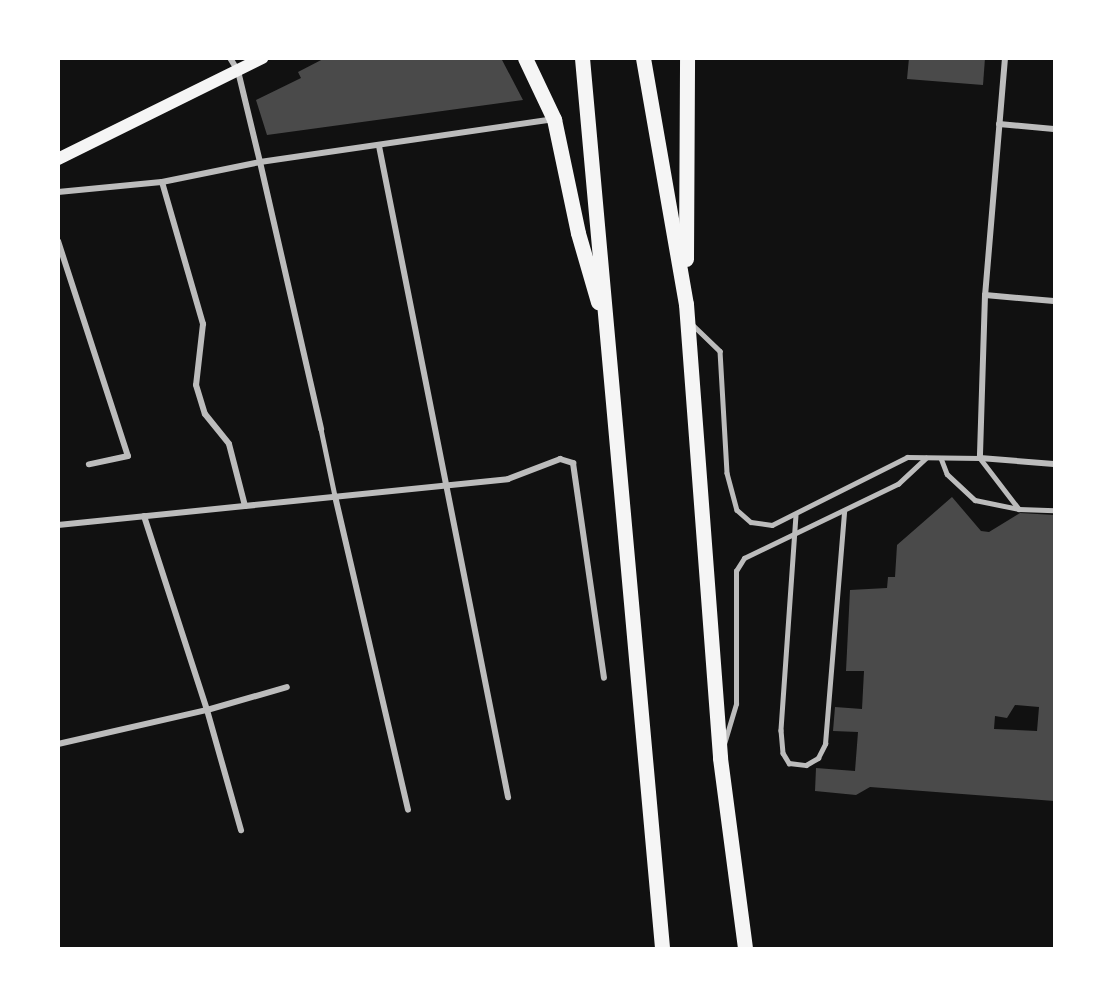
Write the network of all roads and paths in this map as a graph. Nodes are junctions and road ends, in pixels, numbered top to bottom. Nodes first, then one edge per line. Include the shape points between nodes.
1 (230, 58) edge
2 (262, 58) edge
3 (525, 58) edge
4 (582, 58) edge
5 (643, 58) edge
6 (687, 58) edge
7 (1005, 58) edge
8 (238, 71) junction
9 (554, 119) junction
10 (999, 124) junction
11 (1054, 129) edge
12 (379, 146) junction
13 (58, 159) edge
14 (260, 162) junction
15 (162, 182) junction
16 (58, 192) edge
17 (58, 240) edge
18 (985, 296) junction
19 (1054, 301) edge
20 (686, 304) junction
21 (688, 320) junction
22 (607, 329) junction
23 (321, 429) joint
24 (926, 458) junction
25 (980, 458) junction
26 (941, 459) junction
27 (89, 464) dead end
28 (1054, 464) edge
29 (447, 487) junction
30 (335, 496) junction
31 (245, 506) junction
32 (1019, 509) junction
33 (1054, 510) edge
34 (844, 512) junction
35 (796, 515) junction
36 (144, 516) junction
37 (58, 525) edge
38 (796, 536) junction
39 (604, 678) dead end
40 (288, 687) dead end
41 (207, 710) junction
42 (58, 744) edge
43 (720, 758) junction
44 (508, 797) dead end
45 (408, 810) dead end
46 (241, 830) dead end
47 (662, 948) edge
48 (745, 948) edge

1 - 8 street
2 - 8 main road
3 - 9 main road
4 - 22 main road
5 - 20 main road
6 - 20 main road
7 - 10 street
8 - 13 main road
8 - 14 street
9 - 12 street
9 - 22 main road via 578,233
10 - 11 street
10 - 18 street
12 - 14 street
12 - 29 street
14 - 15 street
14 - 23 street
15 - 16 street
15 - 31 street via 203,324 196,385 205,414 230,444
17 - 27 street via 128,456
18 - 19 street
18 - 25 street
20 - 21 main road
21 - 35 lane via 720,351 728,472 737,510 751,522 772,525
21 - 43 main road
22 - 47 main road
23 - 30 lane
24 - 26 lane
24 - 34 lane via 898,484
24 - 35 lane via 907,457
25 - 26 lane
25 - 28 street
25 - 32 lane
26 - 32 lane via 947,474 975,500
29 - 30 street
29 - 39 street via 508,479 560,459 573,463
29 - 44 street
30 - 31 street
30 - 45 street
31 - 36 street
32 - 33 lane
34 - 38 lane
34 - 38 lane via 825,744 818,758 806,765 789,763 783,753 781,730
35 - 38 lane
36 - 37 street
36 - 41 street
38 - 43 lane via 744,558 736,572 736,704
40 - 41 street
41 - 42 street
41 - 46 street
43 - 48 main road

